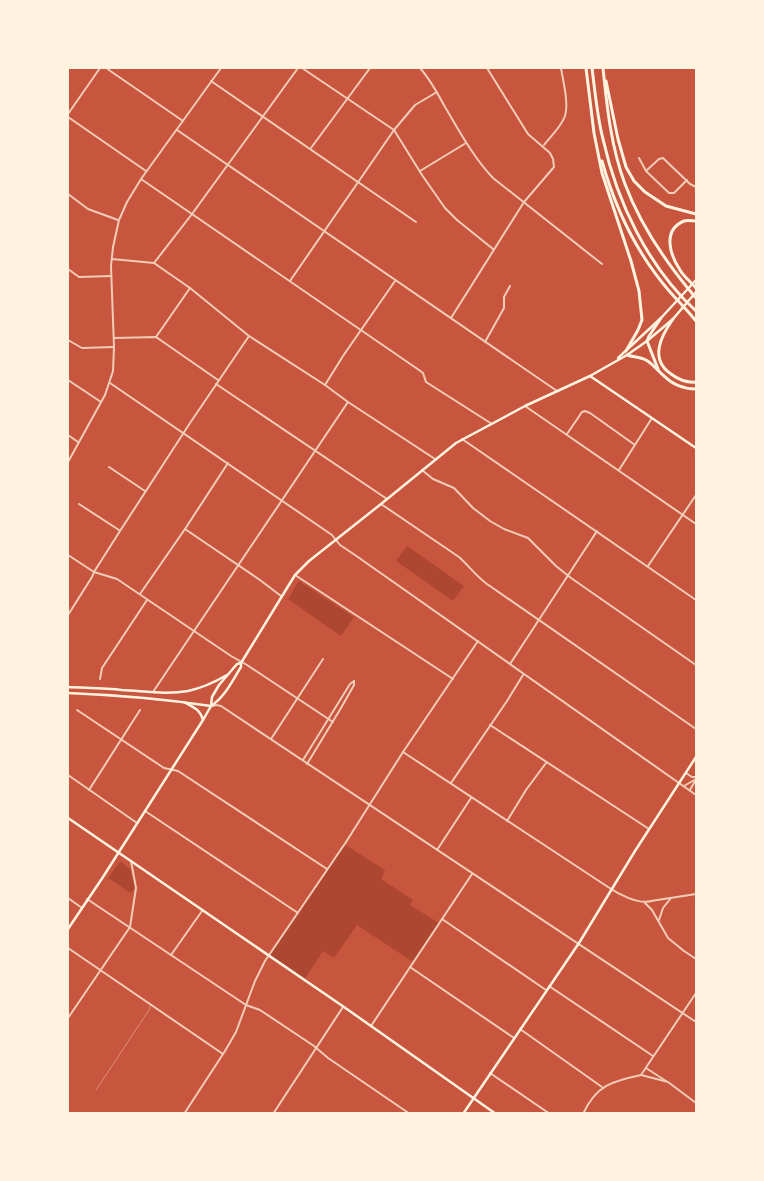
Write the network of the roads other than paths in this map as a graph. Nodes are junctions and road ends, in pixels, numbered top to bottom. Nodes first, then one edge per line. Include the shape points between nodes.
1 (100, 68) edge
2 (106, 68) edge
3 (221, 68) edge
4 (298, 68) edge
5 (302, 68) edge
6 (370, 68) edge
7 (420, 68) edge
8 (487, 68) edge
9 (561, 68) edge
10 (586, 68) edge
11 (592, 68) edge
12 (603, 68) edge
13 (212, 81) junction
14 (437, 92) junction
15 (347, 99) junction
16 (68, 116) edge
17 (262, 116) junction
18 (183, 121) junction
19 (177, 130) junction
20 (394, 130) junction
21 (594, 134) junction
22 (466, 143) junction
23 (543, 146) junction
24 (310, 149) junction
25 (639, 158) dead end
26 (228, 165) junction
27 (146, 171) junction
28 (420, 171) junction
29 (646, 171) junction
30 (141, 179) junction
31 (686, 180) junction
32 (358, 182) junction
33 (696, 187) edge
34 (68, 194) edge
35 (524, 202) junction
36 (192, 214) junction
37 (696, 214) edge
38 (120, 220) junction
39 (696, 221) edge
40 (416, 222) dead end
41 (324, 231) junction
42 (494, 249) junction
43 (112, 259) junction
44 (154, 263) junction
45 (602, 264) dead end
46 (68, 269) edge
47 (111, 276) junction
48 (696, 280) edge
49 (290, 281) junction
50 (395, 281) junction
51 (510, 286) dead end
52 (190, 288) junction
53 (696, 288) edge
54 (696, 295) edge
55 (696, 311) edge
56 (451, 318) junction
57 (661, 318) junction
58 (672, 319) junction
59 (696, 321) edge
60 (361, 330) junction
61 (249, 336) junction
62 (156, 337) junction
63 (114, 338) junction
64 (68, 340) edge
65 (648, 341) junction
66 (486, 342) junction
67 (114, 347) junction
68 (626, 353) junction
69 (659, 370) junction
70 (590, 376) junction
71 (68, 380) edge
72 (219, 381) junction
73 (696, 382) edge
74 (110, 383) junction
75 (216, 384) junction
76 (325, 385) junction
77 (696, 390) edge
78 (557, 391) junction
79 (101, 402) junction
80 (348, 402) junction
81 (526, 406) junction
82 (652, 418) junction
83 (492, 424) junction
84 (184, 433) junction
85 (567, 434) junction
86 (68, 436) edge
87 (462, 439) junction
88 (78, 443) junction
89 (635, 445) junction
90 (696, 448) edge
91 (315, 450) junction
92 (436, 460) junction
93 (68, 462) edge
94 (228, 463) junction
95 (109, 468) dead end
96 (422, 470) junction
97 (619, 470) junction
98 (146, 491) junction
99 (696, 494) edge
100 (387, 499) junction
101 (282, 500) junction
102 (79, 504) dead end
103 (381, 504) junction
104 (682, 514) junction
105 (696, 524) edge
106 (185, 529) junction
107 (120, 531) junction
108 (597, 531) junction
109 (336, 540) junction
110 (68, 555) edge
111 (238, 565) junction
112 (648, 566) junction
113 (94, 572) junction
114 (295, 575) junction
115 (568, 576) junction
116 (140, 594) junction
117 (282, 596) junction
118 (148, 599) junction
119 (696, 600) edge
120 (68, 615) edge
121 (539, 620) junction
122 (194, 631) junction
123 (478, 641) junction
124 (323, 659) dead end
125 (241, 662) junction
126 (510, 664) junction
127 (696, 665) edge
128 (523, 674) junction
129 (227, 675) junction
130 (100, 679) dead end
131 (453, 679) junction
132 (68, 687) edge
133 (154, 692) junction
134 (68, 693) edge
135 (298, 698) junction
136 (184, 702) junction
137 (211, 706) junction
138 (77, 710) dead end
139 (140, 710) dead end
140 (329, 719) junction
141 (203, 720) junction
142 (333, 722) junction
143 (490, 725) junction
144 (696, 729) edge
145 (122, 740) junction
146 (270, 740) junction
147 (404, 752) junction
148 (696, 757) edge
149 (303, 761) junction
150 (547, 762) junction
151 (307, 764) junction
152 (173, 769) junction
153 (686, 774) junction
154 (68, 775) edge
155 (696, 778) edge
156 (451, 783) junction
157 (680, 783) junction
158 (684, 786) junction
159 (89, 790) junction
160 (690, 790) junction
161 (696, 794) edge
162 (472, 797) junction
163 (369, 805) junction
164 (145, 811) junction
165 (68, 818) edge
166 (507, 821) junction
167 (137, 823) junction
168 (650, 829) junction
169 (437, 850) junction
170 (118, 853) junction
171 (131, 862) junction
172 (327, 870) junction
173 (472, 874) junction
174 (611, 890) junction
175 (696, 894) edge
176 (68, 898) edge
177 (671, 898) junction
178 (87, 899) junction
179 (645, 903) junction
180 (82, 908) junction
181 (202, 911) junction
182 (298, 913) junction
183 (442, 918) junction
184 (658, 921) junction
185 (130, 928) junction
186 (68, 929) edge
187 (579, 944) junction
188 (68, 948) edge
189 (171, 955) junction
190 (269, 956) junction
191 (696, 960) edge
192 (410, 967) junction
193 (101, 970) junction
194 (549, 986) junction
195 (546, 990) junction
196 (696, 994) edge
197 (150, 1004) junction
198 (246, 1005) junction
199 (344, 1006) junction
200 (683, 1013) junction
201 (68, 1018) edge
202 (696, 1022) edge
203 (372, 1026) junction
204 (520, 1029) junction
205 (514, 1038) junction
206 (316, 1048) junction
207 (223, 1054) junction
208 (653, 1056) junction
209 (646, 1068) junction
210 (490, 1073) junction
211 (641, 1075) junction
212 (668, 1082) junction
213 (602, 1087) junction
214 (96, 1090) dead end
215 (473, 1097) junction
216 (696, 1103) edge
217 (184, 1114) edge
218 (273, 1114) edge
219 (410, 1114) edge
220 (463, 1114) edge
221 (496, 1114) edge
222 (550, 1114) edge
223 (583, 1114) edge

1 - 16 street
2 - 18 street
3 - 13 street
4 - 17 street
5 - 15 street
6 - 15 street
7 - 14 street
8 - 23 street via 528,134
9 - 23 street via 566,114
10 - 21 highway
11 - 55 highway via 602,137 625,209 646,249
12 - 37 highway via 618,139 634,181 644,192 666,206
12 - 54 highway via 612,134 625,185 643,224 666,261
13 - 17 street
13 - 18 street
14 - 20 street via 415,105
14 - 22 street
15 - 20 street
15 - 24 street
16 - 27 street
17 - 24 street
17 - 26 street
18 - 19 street
19 - 26 street
19 - 27 street
20 - 28 street
20 - 32 street
21 - 59 highway via 612,192 637,245 670,292
21 - 68 highway via 602,173 639,291 642,320
22 - 28 street
22 - 35 street via 484,169
23 - 35 street via 553,159 554,167
24 - 32 street
25 - 29 street
26 - 36 street
26 - 41 street
27 - 30 street
28 - 42 street via 445,208
29 - 31 street via 662,158
29 - 31 street via 669,193 674,193
30 - 36 street
30 - 38 street
31 - 33 street
32 - 40 street
32 - 41 street
34 - 38 street via 88,209
35 - 42 street
35 - 45 street
36 - 44 street
36 - 49 street
38 - 43 street
39 - 53 highway via 685,221 674,229 670,244 681,272
41 - 49 street
41 - 50 street
42 - 56 street
43 - 44 street
43 - 47 street
44 - 52 street
46 - 47 street via 79,277
47 - 63 street
48 - 57 main road
49 - 60 street
50 - 56 street
50 - 60 street
51 - 66 street via 504,297 504,308
52 - 61 street
52 - 62 street
53 - 54 highway
54 - 58 main road
56 - 66 street
57 - 65 highway
57 - 68 main road
58 - 65 main road
58 - 73 highway via 662,334 660,361 666,371 677,379
60 - 76 street
60 - 83 street via 422,373 426,382
61 - 72 street
61 - 76 street
62 - 63 street
62 - 72 street
63 - 67 street
64 - 67 street via 82,348
65 - 68 main road
65 - 69 highway
66 - 78 street
67 - 74 street
68 - 69 highway via 644,359
68 - 70 main road
69 - 77 highway via 678,386
70 - 78 main road
70 - 82 main road
71 - 79 street
72 - 75 street
74 - 79 street
74 - 84 street
75 - 84 street
75 - 91 street
76 - 80 street
78 - 81 main road
79 - 88 street
80 - 91 street
80 - 92 street
81 - 83 main road
81 - 85 street
82 - 89 street
82 - 90 main road
83 - 87 main road
84 - 94 street
84 - 98 street
85 - 89 street via 585,411
85 - 97 street
86 - 88 street
87 - 92 main road
87 - 108 street
88 - 93 street
89 - 97 street
91 - 100 street
91 - 101 street
92 - 96 main road
94 - 101 street
94 - 106 street
95 - 98 street
96 - 100 main road
96 - 115 street via 454,488 490,521 528,538
97 - 104 street
98 - 107 street
99 - 104 street
100 - 103 main road
101 - 109 street
101 - 111 street
102 - 107 street
103 - 109 main road
103 - 121 street via 459,557 476,575
104 - 105 street
104 - 112 street
106 - 111 street
106 - 116 street
107 - 113 street
108 - 112 street
108 - 115 street
109 - 114 main road
109 - 123 street
110 - 113 street
111 - 117 street
111 - 122 street
112 - 119 street
113 - 116 street via 117,579
113 - 120 street
114 - 117 main road
114 - 131 street
115 - 121 street
115 - 127 street
116 - 118 street
117 - 125 main road
118 - 122 street
118 - 130 street via 102,668
121 - 126 street
121 - 144 street
122 - 125 street
122 - 133 street
123 - 126 street
123 - 131 street
124 - 135 street
125 - 129 main road
125 - 135 street
125 - 137 main road via 220,700
126 - 128 street
128 - 143 street
128 - 157 street
129 - 133 main road via 194,690
129 - 137 main road via 212,697
131 - 147 street
132 - 133 main road
134 - 136 main road
135 - 140 street
135 - 146 street
136 - 137 main road
136 - 141 main road via 198,710
137 - 141 main road
137 - 146 street via 221,706
138 - 145 street
139 - 145 street
140 - 142 street
140 - 142 street via 354,681
140 - 149 street
141 - 152 main road
142 - 151 street
143 - 150 street
143 - 156 street
145 - 152 street via 164,768
145 - 159 street
146 - 149 street
147 - 156 street
147 - 163 street
148 - 153 main road
149 - 151 street
150 - 166 street
150 - 168 street
151 - 163 street
152 - 164 main road
152 - 172 street
153 - 155 street
153 - 157 main road
154 - 159 street
155 - 158 street
155 - 160 street
156 - 162 street
157 - 158 street
157 - 168 main road
158 - 160 street
159 - 167 street
160 - 161 street
162 - 166 street
162 - 169 street
163 - 169 street
163 - 172 street
164 - 167 main road
164 - 182 street
165 - 170 main road
166 - 174 street
167 - 170 main road
168 - 174 main road
169 - 173 street
170 - 171 main road
170 - 178 main road
171 - 181 main road
171 - 185 street via 136,888
172 - 182 street
173 - 183 street
173 - 187 street
174 - 179 street
174 - 187 main road
175 - 177 street
176 - 180 street
177 - 179 street
177 - 184 street
178 - 180 main road
178 - 185 street
179 - 184 street
180 - 186 main road
181 - 189 street
181 - 190 main road
182 - 190 street
183 - 192 street
183 - 195 street
184 - 191 street via 668,938
185 - 189 street
185 - 193 street
187 - 194 main road
187 - 200 street
188 - 193 street
189 - 198 street
190 - 198 street
190 - 199 main road
192 - 203 street
192 - 205 street
193 - 197 street
193 - 201 street
194 - 195 main road
194 - 208 street
195 - 204 main road
196 - 200 street
197 - 207 street
197 - 214 lane
198 - 206 street via 260,1010
198 - 207 street
199 - 203 main road
199 - 206 street
200 - 202 street
200 - 208 street
203 - 215 main road
204 - 205 main road
204 - 213 street
205 - 210 main road
206 - 218 street
206 - 219 street
207 - 217 street
208 - 209 street
209 - 211 street
209 - 212 street
210 - 215 main road
210 - 222 street
211 - 212 street
211 - 213 street
212 - 216 street
213 - 223 street
215 - 220 main road
215 - 221 main road

